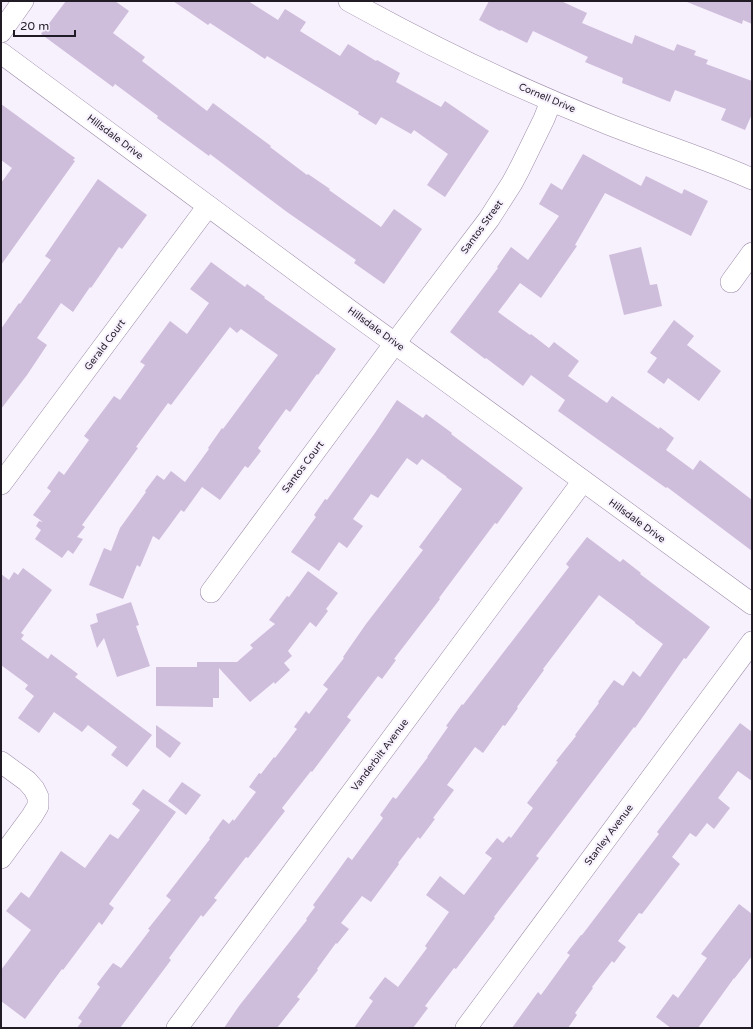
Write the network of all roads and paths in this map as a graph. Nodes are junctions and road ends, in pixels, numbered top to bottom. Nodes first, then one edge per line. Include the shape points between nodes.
1 (23, 1) edge
2 (348, 1) edge
3 (1, 32) edge
4 (1, 53) edge
5 (551, 101) junction
6 (752, 179) edge
7 (208, 206) junction
8 (752, 253) edge
9 (731, 282) dead end
10 (395, 343) junction
11 (583, 481) junction
12 (1, 484) edge
13 (210, 592) dead end
14 (752, 604) edge
15 (752, 642) edge
16 (1, 762) edge
17 (1, 858) edge
18 (177, 1028) edge
19 (466, 1028) edge

1 - 3 street
2 - 5 street, Cornell Drive via 486,72
4 - 7 street, Hillsdale Drive
5 - 6 street, Cornell Drive
5 - 10 street, Santos Street via 528,153 502,199
7 - 10 street, Hillsdale Drive
7 - 12 street, Gerald Court
8 - 9 street
10 - 11 street, Hillsdale Drive
10 - 13 street, Santos Court
11 - 14 street, Hillsdale Drive
11 - 18 street, Vanderbilt Avenue
15 - 19 street, Stanley Avenue
16 - 17 street via 27,781 38,797 38,806 32,816

